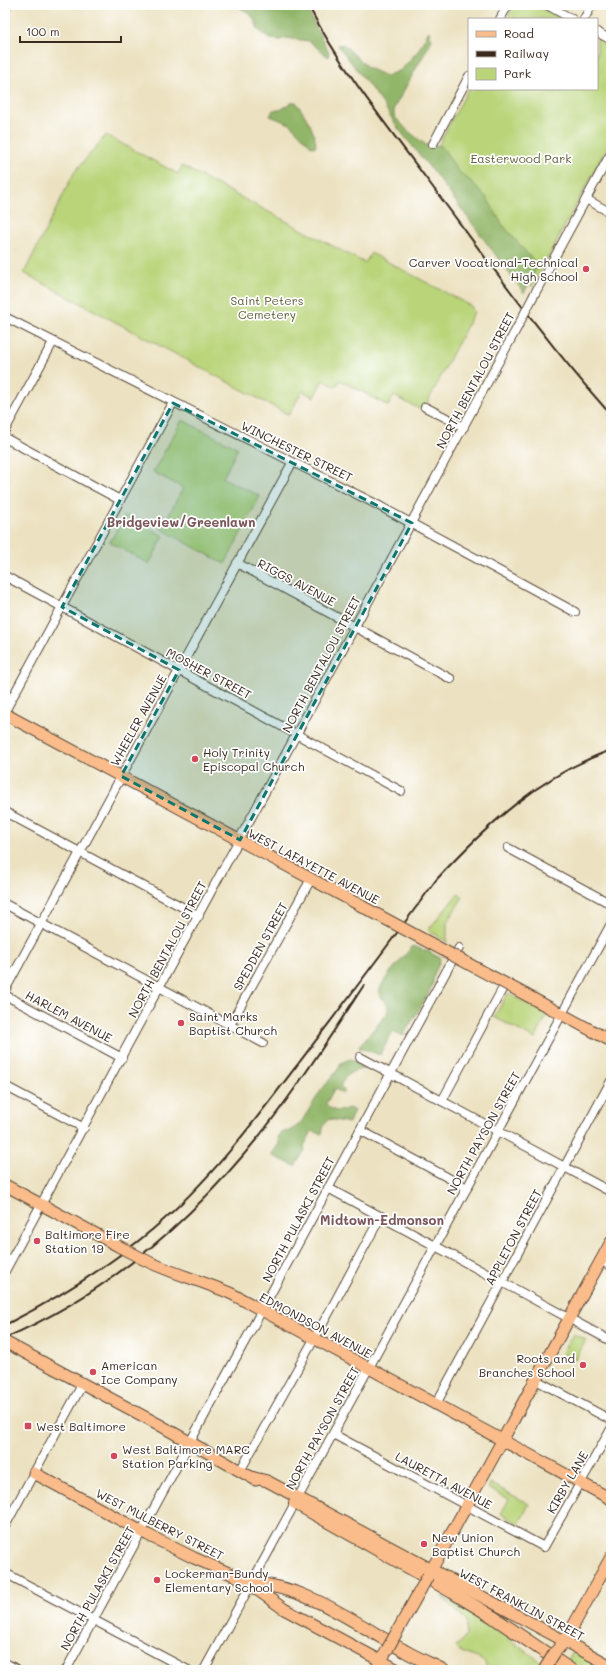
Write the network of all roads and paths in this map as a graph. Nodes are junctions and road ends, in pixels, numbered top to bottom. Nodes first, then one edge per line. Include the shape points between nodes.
1 (7, 5) edge
2 (508, 5) edge
3 (546, 5) edge
4 (592, 5) edge
5 (5, 9) edge
6 (501, 18) edge
7 (570, 18) edge
8 (585, 18) edge
9 (598, 33) edge
10 (611, 40) edge
11 (468, 78) edge
12 (433, 144) dead end
13 (611, 152) edge
14 (586, 199) junction
15 (611, 213) edge
16 (5, 317) edge
17 (53, 342) junction
18 (173, 402) junction
19 (425, 407) dead end
20 (464, 427) junction
21 (5, 430) edge
22 (5, 438) edge
23 (292, 463) junction
24 (120, 500) junction
25 (412, 523) junction
26 (237, 563) junction
27 (5, 576) edge
28 (62, 606) junction
29 (575, 612) dead end
30 (355, 627) junction
31 (179, 670) junction
32 (451, 679) dead end
33 (5, 711) edge
34 (5, 714) edge
35 (297, 734) junction
36 (121, 776) junction
37 (402, 791) dead end
38 (5, 812) edge
39 (240, 840) junction
40 (508, 848) dead end
41 (80, 852) junction
42 (311, 879) junction
43 (5, 904) edge
44 (611, 904) edge
45 (199, 916) junction
46 (41, 924) junction
47 (611, 924) edge
48 (459, 948) dead end
49 (454, 956) junction
50 (160, 988) junction
51 (5, 990) edge
52 (5, 995) edge
53 (562, 1014) junction
54 (230, 1025) junction
55 (611, 1041) edge
56 (263, 1043) dead end
57 (360, 1057) dead end
58 (122, 1058) junction
59 (390, 1073) junction
60 (611, 1081) edge
61 (5, 1086) edge
62 (442, 1101) junction
63 (84, 1128) junction
64 (360, 1130) junction
65 (498, 1131) junction
66 (565, 1167) junction
67 (5, 1185) edge
68 (328, 1188) junction
69 (467, 1188) junction
70 (611, 1192) edge
71 (42, 1205) junction
72 (381, 1216) junction
73 (611, 1242) edge
74 (435, 1246) junction
75 (601, 1261) junction
76 (611, 1266) edge
77 (5, 1271) edge
78 (502, 1282) junction
79 (262, 1311) junction
80 (569, 1318) junction
81 (314, 1339) junction
82 (611, 1341) edge
83 (5, 1342) edge
84 (369, 1368) junction
85 (536, 1380) junction
86 (83, 1383) junction
87 (436, 1404) junction
88 (611, 1420) edge
89 (611, 1429) edge
90 (333, 1434) junction
91 (503, 1440) junction
92 (190, 1442) junction
93 (240, 1471) junction
94 (34, 1472) junction
95 (581, 1482) junction
96 (611, 1499) edge
97 (297, 1500) junction
98 (467, 1506) junction
99 (5, 1526) edge
100 (142, 1532) junction
101 (544, 1547) joint
102 (611, 1557) edge
103 (5, 1573) edge
104 (430, 1573) junction
105 (252, 1583) junction
106 (93, 1620) junction
107 (565, 1641) junction
108 (5, 1663) edge
109 (379, 1666) edge
110 (611, 1666) edge
111 (18, 1670) edge
112 (66, 1670) edge
113 (188, 1670) edge
114 (204, 1670) edge
115 (398, 1670) edge
116 (443, 1670) edge
117 (544, 1670) edge
118 (556, 1670) edge
119 (571, 1670) edge

1 - 5 street
2 - 6 street
3 - 7 street
4 - 8 street
9 - 10 street
11 - 12 street
13 - 14 street, NORTH BENTALOU STREET
14 - 15 street
14 - 20 street, NORTH BENTALOU STREET, bridge
16 - 17 street, WINCHESTER STREET
17 - 18 street, WINCHESTER STREET
17 - 21 street
18 - 23 street, WINCHESTER STREET
18 - 24 street
19 - 20 street
20 - 25 street, NORTH BENTALOU STREET
22 - 24 street
23 - 25 street, WINCHESTER STREET
23 - 26 street, WHEELER AVENUE
24 - 28 street
25 - 29 street, WINCHESTER STREET
25 - 30 street, NORTH BENTALOU STREET
26 - 30 street, RIGGS AVENUE
26 - 31 street, WHEELER AVENUE
27 - 28 street, MOSHER STREET
28 - 31 street, MOSHER STREET
28 - 33 street
30 - 32 street, RIGGS AVENUE
30 - 35 street, NORTH BENTALOU STREET
31 - 35 street, MOSHER STREET
31 - 36 street, WHEELER AVENUE
34 - 36 main road, WEST LAFAYETTE AVENUE
35 - 37 street, MOSHER STREET
35 - 39 street, NORTH BENTALOU STREET
36 - 39 main road, WEST LAFAYETTE AVENUE
36 - 41 street, WHEELER AVENUE
38 - 41 street
39 - 42 main road, WEST LAFAYETTE AVENUE
39 - 45 street, NORTH BENTALOU STREET
40 - 44 street
41 - 45 street
41 - 46 street, WHEELER AVENUE
42 - 53 main road, WEST LAFAYETTE AVENUE, bridge
42 - 54 street, SPEDDEN STREET
43 - 46 street
45 - 50 street, NORTH BENTALOU STREET
46 - 50 street
46 - 51 street, WHEELER AVENUE
47 - 53 street, NORTH PAYSON STREET
48 - 49 street, NORTH PULASKI STREET
49 - 59 street, NORTH PULASKI STREET
49 - 62 street via 505,984
50 - 54 street
50 - 58 street, NORTH BENTALOU STREET
52 - 58 street, HARLEM AVENUE
53 - 55 main road, WEST LAFAYETTE AVENUE
53 - 65 street, NORTH PAYSON STREET
54 - 56 street
57 - 59 street
58 - 63 street, NORTH BENTALOU STREET
59 - 62 street
59 - 64 street, NORTH PULASKI STREET
60 - 66 street, APPLETON STREET
61 - 63 street
62 - 65 street
63 - 71 street, NORTH BENTALOU STREET
64 - 68 street, NORTH PULASKI STREET
64 - 69 street
65 - 66 street
65 - 69 street, NORTH PAYSON STREET
66 - 70 street
66 - 78 street, APPLETON STREET
67 - 71 main road, EDMONDSON AVENUE
68 - 72 street
68 - 79 street, NORTH PULASKI STREET
69 - 74 street, NORTH PAYSON STREET
71 - 77 street, NORTH BENTALOU STREET
71 - 79 main road, EDMONDSON AVENUE, bridge via 163,1269 215,1286
72 - 74 street
72 - 81 street
73 - 75 main road
74 - 78 street
74 - 84 street, NORTH PAYSON STREET
75 - 76 street
75 - 80 main road
78 - 80 street
78 - 87 street, APPLETON STREET
79 - 81 main road, EDMONDSON AVENUE
79 - 92 street, NORTH PULASKI STREET
80 - 82 street
80 - 85 main road
81 - 84 main road, EDMONDSON AVENUE
81 - 93 street
83 - 86 main road, WEST FRANKLIN STREET
84 - 87 main road, EDMONDSON AVENUE
84 - 90 street, NORTH PAYSON STREET
85 - 88 street
85 - 91 main road
86 - 92 main road, WEST FRANKLIN STREET
86 - 94 street
87 - 91 main road, EDMONDSON AVENUE
89 - 95 street, KIRBY LANE
90 - 97 street, NORTH PAYSON STREET
90 - 98 street, LAURETTA AVENUE
91 - 95 main road, EDMONDSON AVENUE
91 - 98 main road
92 - 93 main road, WEST FRANKLIN STREET
92 - 100 street, NORTH PULASKI STREET
93 - 97 main road, WEST FRANKLIN STREET
94 - 99 street
94 - 100 main road, WEST MULBERRY STREET
95 - 96 main road, EDMONDSON AVENUE
95 - 101 street, KIRBY LANE
97 - 104 main road, WEST FRANKLIN STREET
97 - 105 street, NORTH PAYSON STREET
97 - 118 highway via 304,1512 493,1624
97 - 119 highway via 459,1596
98 - 101 street, LAURETTA AVENUE
98 - 104 main road
100 - 105 main road, WEST MULBERRY STREET
100 - 106 street, NORTH PULASKI STREET
102 - 107 main road
103 - 106 street
104 - 107 main road, WEST FRANKLIN STREET
104 - 109 main road, bridge
105 - 109 main road, WEST MULBERRY STREET via 256,1589 284,1609
105 - 114 street, NORTH PAYSON STREET
105 - 116 highway via 276,1586 312,1599 405,1652
106 - 112 street, NORTH PULASKI STREET
106 - 113 street
107 - 110 main road, WEST FRANKLIN STREET
107 - 117 main road, bridge
108 - 111 street
109 - 115 main road, WEST MULBERRY STREET

